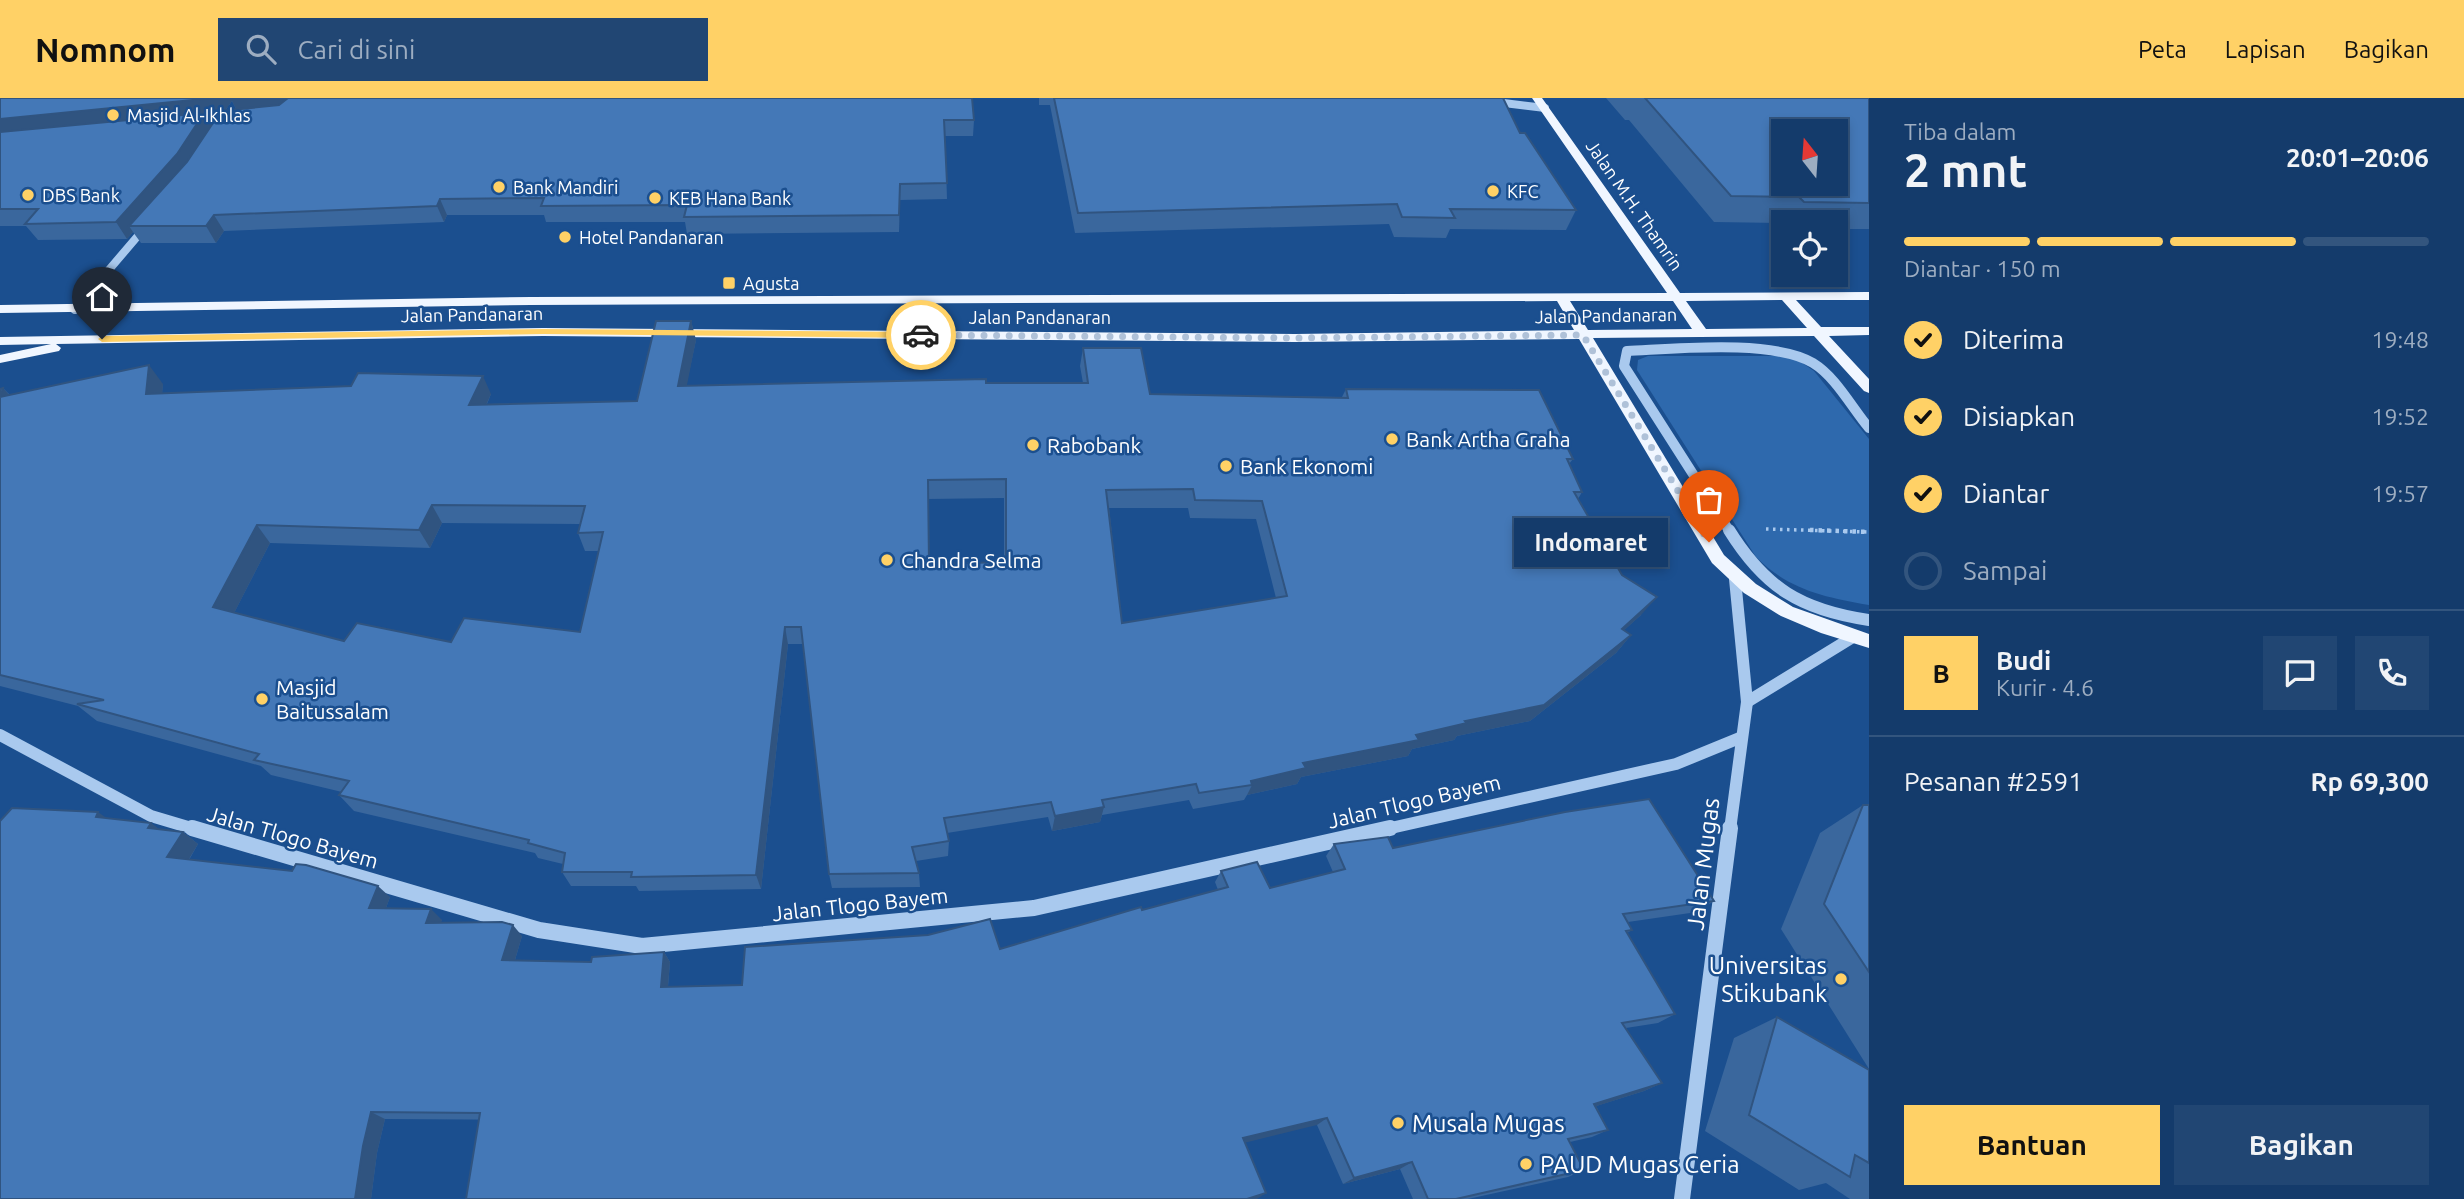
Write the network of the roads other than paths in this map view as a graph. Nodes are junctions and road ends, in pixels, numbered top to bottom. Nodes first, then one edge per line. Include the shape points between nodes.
1 (1463, 98) edge
2 (1537, 98) edge
3 (1545, 108) junction
4 (158, 212) edge
5 (1560, 296) junction
6 (1678, 296) junction
7 (1785, 296) junction
8 (1869, 296) edge
9 (0, 309) edge
10 (75, 309) junction
11 (1869, 331) edge
12 (1818, 332) junction
13 (1703, 333) junction
14 (1583, 335) junction
15 (102, 339) junction
16 (0, 341) edge
17 (1715, 351) junction
18 (0, 359) edge
19 (1869, 388) edge
20 (1869, 428) edge
21 (1725, 527) joint
22 (1735, 579) junction
23 (1869, 620) edge
24 (1861, 639) edge
25 (1747, 702) junction
26 (0, 735) edge
27 (1742, 737) junction
28 (1682, 1199) edge

1 - 3 street
2 - 3 main road, Jalan M.H. Thamrin
3 - 6 main road, Jalan M.H. Thamrin
4 - 10 street
5 - 6 main road, Jalan Pandanaran
5 - 10 main road, Jalan Pandanaran via 531,301
5 - 14 main road
6 - 7 main road, Jalan Pandanaran
6 - 13 main road, Jalan M.H. Thamrin
7 - 8 main road, Jalan Pandanaran
7 - 12 main road
9 - 10 main road, Jalan Pandanaran
11 - 12 main road, Jalan Pandanaran
12 - 13 main road, Jalan Pandanaran
12 - 19 main road
13 - 14 main road, Jalan Pandanaran
13 - 17 street
14 - 15 main road, Jalan Pandanaran via 1295,338 543,332
14 - 22 main road via 1718,559
15 - 16 main road, Jalan Pandanaran
15 - 18 main road
17 - 20 street via 1800,357 1816,365
17 - 21 street via 1627,351 1624,366
21 - 23 street via 1768,584 1820,609
22 - 24 main road via 1795,615
22 - 25 street, Jalan Mugas
24 - 25 street
25 - 27 street, Jalan Mugas
26 - 27 street, Jalan Tlogo Bayem via 151,817 539,930 642,946 1034,908 1676,764
27 - 28 street, Jalan Mugas

